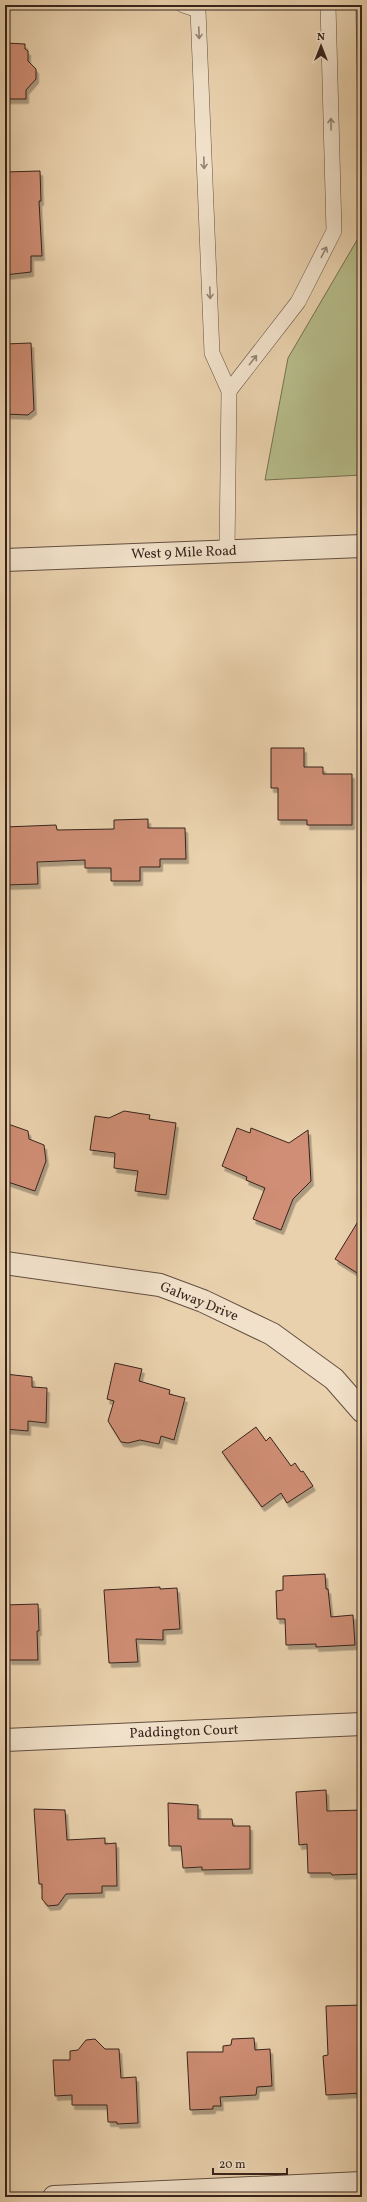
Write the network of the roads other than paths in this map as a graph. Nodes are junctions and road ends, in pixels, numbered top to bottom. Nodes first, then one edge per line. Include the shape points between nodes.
1 (183, 5) edge
2 (328, 5) edge
3 (229, 390) junction
4 (362, 546) edge
5 (227, 551) junction
6 (5, 560) edge
7 (5, 1263) edge
8 (362, 1411) edge
9 (362, 1724) edge
10 (5, 1740) edge
11 (362, 2183) edge
12 (54, 2197) edge

1 -> 3 lane via 198,10 212,353
3 -> 2 lane via 298,302 334,232
3 - 5 lane
4 - 5 street, West 9 Mile Road
5 - 6 street, West 9 Mile Road
7 - 8 street, Galway Drive via 160,1285 203,1301 272,1334 334,1379
9 - 10 street, Paddington Court
11 - 12 street

